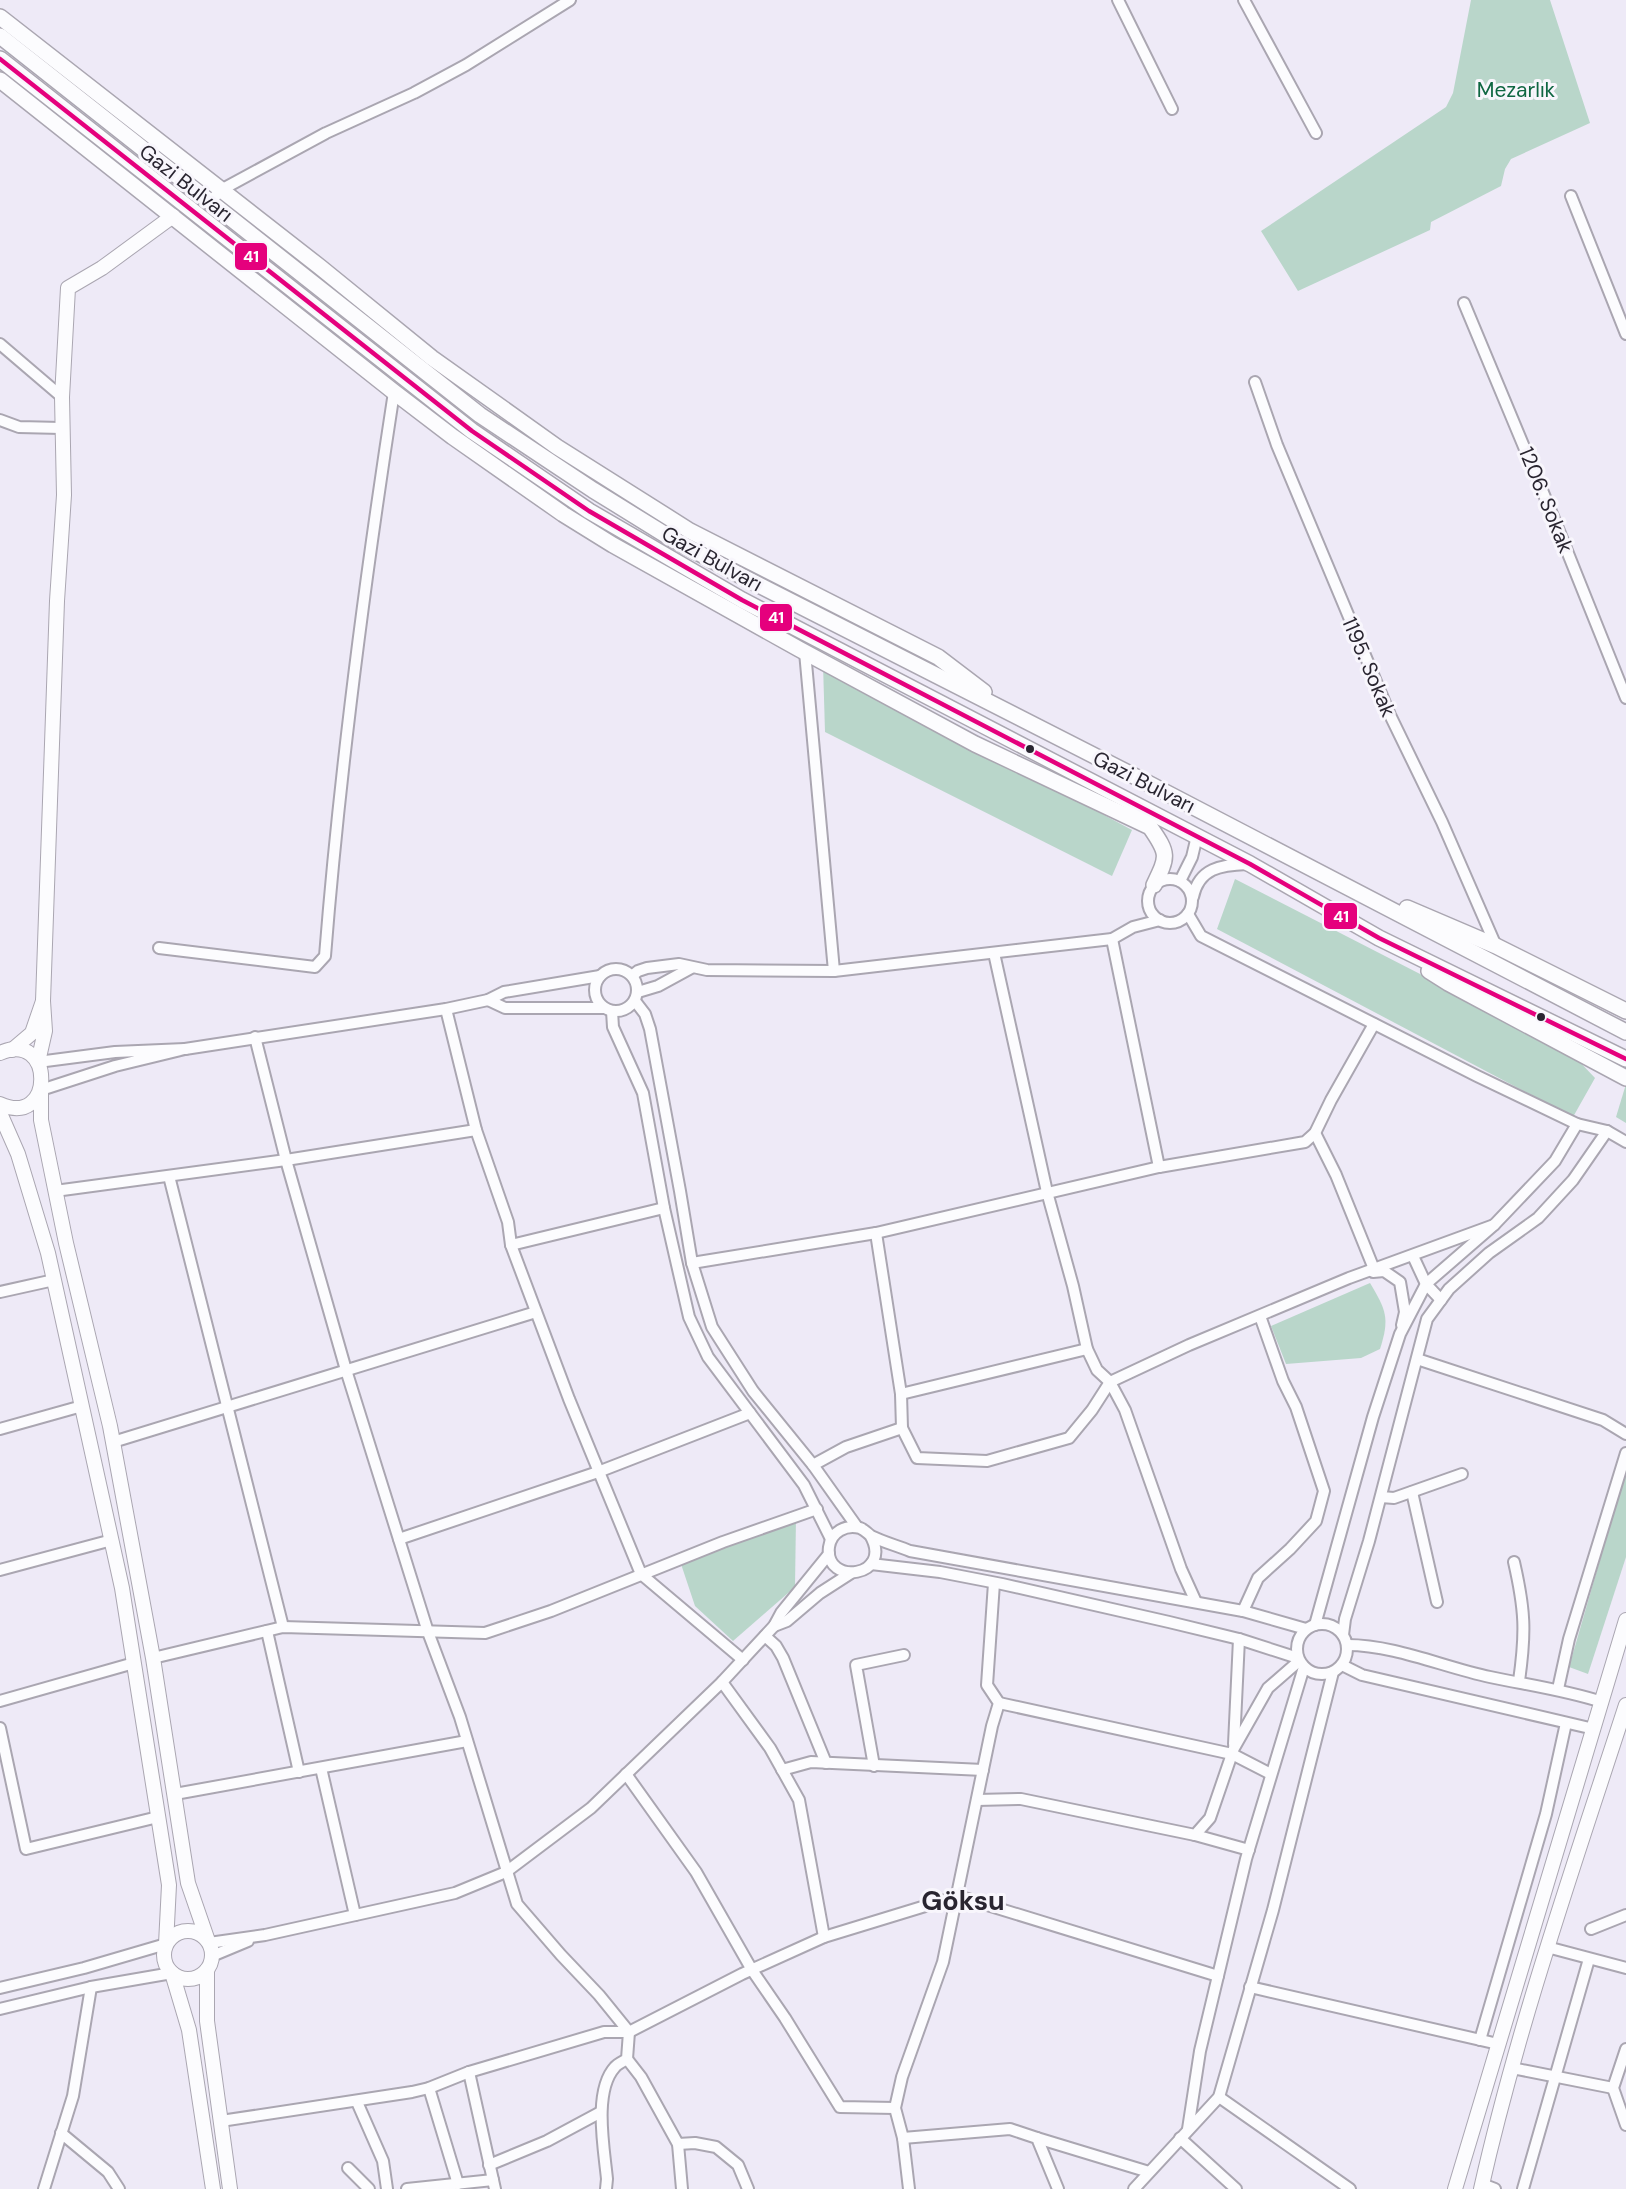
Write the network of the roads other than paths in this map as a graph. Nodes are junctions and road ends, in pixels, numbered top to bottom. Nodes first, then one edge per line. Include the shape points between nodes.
1 (570, 0) edge
2 (1118, 0) edge
3 (1244, 0) edge
4 (0, 17) edge
5 (0, 36) edge
6 (0, 59) edge
7 (0, 81) edge
8 (1172, 109) dead end
9 (1316, 133) dead end
10 (221, 190) junction
11 (1571, 196) dead end
12 (210, 202) junction
13 (173, 216) junction
14 (1464, 303) dead end
15 (1626, 334) edge
16 (0, 344) edge
17 (1255, 382) dead end
18 (394, 392) junction
19 (62, 397) junction
20 (0, 420) edge
21 (61, 428) junction
22 (806, 652) junction
23 (1626, 698) edge
24 (1012, 714) junction
25 (1197, 836) junction
26 (1299, 862) junction
27 (1250, 864) junction
28 (1180, 881) junction
29 (1151, 891) junction
30 (1192, 899) junction
31 (1188, 914) junction
32 (1160, 920) junction
33 (1133, 927) junction
34 (1379, 938) junction
35 (1112, 939) junction
36 (1496, 946) junction
37 (159, 948) dead end
38 (994, 953) junction
39 (691, 968) junction
40 (834, 971) junction
41 (633, 975) junction
42 (600, 976) junction
43 (637, 996) junction
44 (488, 1000) junction
45 (43, 1001) junction
46 (446, 1009) junction
47 (608, 1009) junction
48 (1626, 1011) edge
49 (1374, 1024) junction
50 (1626, 1032) edge
51 (255, 1037) junction
52 (185, 1049) junction
53 (4, 1050) edge
54 (1626, 1059) edge
55 (38, 1062) junction
56 (1626, 1078) edge
57 (41, 1090) junction
58 (0, 1104) edge
59 (0, 1113) edge
60 (1577, 1124) junction
61 (476, 1130) junction
62 (1606, 1131) junction
63 (1314, 1133) junction
64 (1626, 1142) edge
65 (286, 1160) junction
66 (1159, 1167) junction
67 (169, 1176) junction
68 (56, 1191) junction
69 (1047, 1192) junction
70 (664, 1208) junction
71 (1494, 1225) junction
72 (876, 1233) junction
73 (510, 1245) junction
74 (1413, 1256) junction
75 (692, 1263) junction
76 (1374, 1269) junction
77 (1361, 1274) junction
78 (54, 1280) junction
79 (1426, 1284) junction
80 (0, 1292) edge
81 (1441, 1300) junction
82 (536, 1312) junction
83 (1260, 1316) junction
84 (1400, 1334) junction
85 (1087, 1349) junction
86 (1417, 1359) junction
87 (346, 1370) junction
88 (1110, 1382) junction
89 (901, 1394) junction
90 (82, 1406) junction
91 (226, 1407) junction
92 (750, 1413) junction
93 (902, 1428) junction
94 (0, 1429) edge
95 (1626, 1434) edge
96 (113, 1442) junction
97 (1626, 1453) edge
98 (813, 1465) junction
99 (598, 1472) junction
100 (1462, 1474) dead end
101 (1412, 1492) junction
102 (1381, 1497) junction
103 (817, 1509) junction
104 (857, 1527) junction
105 (870, 1535) junction
106 (399, 1539) junction
107 (831, 1539) junction
108 (112, 1540) junction
109 (829, 1554) junction
110 (1514, 1562) dead end
111 (871, 1564) junction
112 (0, 1570) edge
113 (851, 1573) junction
114 (640, 1574) junction
115 (994, 1583) junction
116 (1196, 1602) junction
117 (1437, 1602) dead end
118 (1243, 1611) junction
119 (1626, 1620) edge
120 (774, 1626) junction
121 (283, 1627) junction
122 (1311, 1627) junction
123 (267, 1631) junction
124 (428, 1632) junction
125 (765, 1636) junction
126 (1239, 1640) junction
127 (1345, 1640) junction
128 (904, 1655) dead end
129 (153, 1658) junction
130 (743, 1660) junction
131 (1300, 1662) junction
132 (134, 1663) junction
133 (1338, 1668) junction
134 (1519, 1681) junction
135 (722, 1682) junction
136 (1558, 1689) junction
137 (0, 1701) edge
138 (1602, 1702) junction
139 (999, 1703) junction
140 (1626, 1705) edge
141 (1566, 1723) junction
142 (0, 1728) edge
143 (1594, 1730) junction
144 (467, 1741) junction
145 (1233, 1751) junction
146 (826, 1763) junction
147 (874, 1766) junction
148 (321, 1768) junction
149 (782, 1770) junction
150 (983, 1770) junction
151 (299, 1772) junction
152 (626, 1774) junction
153 (1271, 1774) junction
154 (175, 1794) junction
155 (977, 1800) junction
156 (158, 1817) junction
157 (1195, 1835) junction
158 (1249, 1850) junction
159 (506, 1872) junction
160 (958, 1896) junction
161 (355, 1915) junction
162 (1626, 1916) edge
163 (1591, 1929) dead end
164 (824, 1937) junction
165 (166, 1944) junction
166 (210, 1947) junction
167 (1547, 1947) junction
168 (1589, 1959) junction
169 (1626, 1968) edge
170 (207, 1970) junction
171 (752, 1970) junction
172 (172, 1973) junction
173 (1218, 1976) junction
174 (90, 1987) junction
175 (0, 1988) edge
176 (1250, 1988) junction
177 (0, 2008) edge
178 (629, 2032) junction
179 (1480, 2040) junction
180 (1498, 2044) junction
181 (1626, 2049) edge
182 (627, 2059) junction
183 (1512, 2068) junction
184 (469, 2072) junction
185 (1555, 2076) junction
186 (429, 2088) junction
187 (1613, 2088) junction
188 (1219, 2097) junction
189 (357, 2102) junction
190 (895, 2108) junction
191 (601, 2112) junction
192 (221, 2121) junction
193 (1626, 2125) edge
194 (1188, 2129) junction
195 (61, 2133) junction
196 (903, 2138) junction
197 (1037, 2138) junction
198 (1180, 2138) junction
199 (678, 2144) junction
200 (489, 2165) junction
201 (348, 2168) dead end
202 (1149, 2172) junction
203 (458, 2184) junction
204 (494, 2184) edge
205 (1481, 2186) edge
206 (1232, 2188) edge
207 (44, 2189) edge
208 (119, 2189) edge
209 (213, 2189) edge
210 (230, 2189) edge
211 (369, 2189) edge
212 (387, 2189) edge
213 (407, 2189) edge
214 (606, 2189) edge
215 (681, 2189) edge
216 (748, 2189) edge
217 (909, 2189) edge
218 (1058, 2189) edge
219 (1134, 2189) edge
220 (1350, 2189) edge
221 (1455, 2189) edge
222 (1496, 2189) edge
223 (1523, 2189) edge

1 - 10 street via 466,65 326,133
2 - 8 street
3 - 9 street
4 - 10 highway
5 - 12 highway, Gazi Bulvarı
6 - 25 highway, Gazi Bulvarı via 472,431 589,511 742,600
7 - 13 highway
10 - 12 street
10 - 24 highway via 432,358 558,447 690,531 938,657
11 - 15 street
12 - 24 highway, Gazi Bulvarı via 480,415 593,490 747,579
13 - 18 highway
13 - 19 main road via 69,288
14 - 23 street, 1206. Sokak
16 - 19 street
17 - 36 street, 1195. Sokak via 1277,445 1390,715
18 - 22 highway via 563,514
18 - 37 street via 333,849 325,956 315,967
19 - 21 main road
20 - 21 street via 19,427
21 - 45 main road via 64,495
22 - 29 highway via 975,744 1150,827 1163,846 1165,861
22 - 40 street
24 - 26 highway, Gazi Bulvarı
25 - 27 highway, Gazi Bulvarı
25 - 28 street
26 - 36 highway
26 - 50 highway, Gazi Bulvarı
27 - 30 street via 1210,870 1195,885
27 - 34 highway, Gazi Bulvarı
28 - 29 street via 1166,879
28 - 30 street
29 - 32 street via 1150,911
29 - 33 street via 1142,917
30 - 31 street
31 - 32 street via 1175,922
31 - 49 street via 1201,936
32 - 33 street
33 - 35 street
34 - 54 highway, Gazi Bulvarı
34 - 56 highway via 1448,983
35 - 38 street
35 - 66 street
36 - 48 highway
38 - 40 street
38 - 69 street
39 - 40 street
39 - 41 street via 678,964 647,968
39 - 43 street
41 - 42 street via 616,968
41 - 43 street
42 - 44 street via 504,992
42 - 47 street via 595,992 598,1001
43 - 47 street via 621,1011
43 - 75 street via 650,1029
44 - 46 street
44 - 47 street via 505,1008
45 - 53 main road via 32,1033
45 - 55 main road via 45,1031
46 - 51 street
46 - 61 street
47 - 70 street via 643,1093
49 - 60 street
49 - 63 street
51 - 52 street
51 - 65 street
52 - 55 street via 115,1052
52 - 57 street
53 - 55 main road via 22,1051
55 - 57 main road via 42,1071
57 - 58 main road via 21,1107
57 - 68 main road via 41,1120
59 - 78 main road via 18,1155
60 - 62 street
60 - 71 street via 1555,1161
61 - 65 street
61 - 73 street via 508,1222
62 - 64 street
62 - 81 street via 1573,1180 1538,1218 1489,1253
63 - 66 street via 1305,1142
63 - 76 street via 1336,1175
65 - 67 street
65 - 87 street
66 - 69 street
67 - 68 street
67 - 91 street
68 - 96 main road
69 - 72 street
69 - 85 street
70 - 73 street
70 - 92 street via 689,1317 708,1357
71 - 74 street
71 - 79 street
72 - 75 street
72 - 89 street
73 - 82 street
74 - 76 street
74 - 79 street
75 - 98 street via 712,1328 722,1346
76 - 77 street
77 - 83 street
77 - 84 street via 1384,1271 1400,1281 1405,1312
78 - 80 street
78 - 90 main road
79 - 81 street
79 - 84 street
81 - 86 street via 1427,1319
82 - 87 street
82 - 99 street
83 - 88 street
83 - 118 street via 1324,1491 1316,1521 1258,1578
84 - 122 street
85 - 88 street via 1097,1370
85 - 89 street
86 - 95 street via 1603,1420
86 - 102 street
87 - 91 street
87 - 106 street
88 - 93 street via 1069,1438 987,1461 917,1458
88 - 116 street via 1125,1410 1180,1569
89 - 93 street
90 - 94 street
90 - 108 main road
91 - 96 street
91 - 121 street
92 - 99 street
92 - 103 street via 804,1485
93 - 98 street via 846,1447
96 - 129 main road
97 - 136 street via 1569,1638
98 - 104 street
99 - 106 street
99 - 114 street
100 - 101 street
101 - 102 street via 1394,1498
101 - 117 street
102 - 127 street via 1345,1619
103 - 107 street
103 - 114 street
104 - 105 street
104 - 107 street via 842,1529
105 - 111 street via 876,1549
105 - 116 street via 910,1551
106 - 124 street
107 - 109 street
108 - 112 street
108 - 132 main road
109 - 113 street via 837,1568
109 - 120 street
110 - 134 street via 1524,1614
111 - 113 street
111 - 115 street
113 - 120 street via 787,1621
114 - 124 street via 485,1633
114 - 130 street
115 - 126 street
115 - 139 street via 987,1685
116 - 118 street
118 - 122 street
119 - 138 main road
120 - 125 street
121 - 123 street
121 - 124 street
122 - 127 street via 1326,1624 1336,1628
122 - 131 street via 1299,1638 1296,1648
123 - 129 street
123 - 151 street
124 - 144 street
125 - 130 street
125 - 146 street via 783,1658
126 - 131 street
126 - 145 street
127 - 133 street via 1346,1656
127 - 134 street
128 - 147 street via 856,1665
129 - 154 main road
130 - 135 street
131 - 133 street via 1313,1673
131 - 145 street via 1268,1689
131 - 153 street
132 - 137 street
132 - 156 main road
133 - 141 street
133 - 176 street
134 - 136 street
135 - 149 street
135 - 152 street
136 - 138 street
138 - 143 main road
139 - 145 street
139 - 150 street
140 - 167 main road
141 - 143 street
141 - 179 street via 1546,1814
142 - 156 street via 26,1849
143 - 180 main road
144 - 148 street
144 - 159 street
145 - 153 street
145 - 157 street via 1210,1818
146 - 147 street
146 - 149 street via 811,1762
147 - 150 street
148 - 151 street
148 - 161 street
149 - 164 street via 799,1800
150 - 155 street
151 - 154 street
152 - 159 street via 591,1808
152 - 171 street via 696,1872
153 - 158 street
154 - 166 main road via 188,1883
155 - 157 street via 1021,1799
155 - 160 street
156 - 165 main road via 169,1885
157 - 158 street
158 - 173 street
159 - 161 street via 455,1893
159 - 178 street via 517,1904
160 - 164 street
160 - 173 street
160 - 190 street via 943,1962 902,2077
161 - 166 street
162 - 163 street
164 - 171 street
165 - 166 main road via 186,1931 202,1935
165 - 172 main road via 165,1960
165 - 175 street
166 - 170 main road
167 - 168 street
167 - 183 main road
168 - 169 street
168 - 185 street
170 - 172 main road via 194,1978
170 - 192 main road via 207,2021
171 - 178 street
171 - 190 street via 840,2107
172 - 174 street
172 - 209 main road via 189,2030
173 - 194 street via 1200,2050
174 - 177 street
174 - 195 street via 73,2096
176 - 179 street
176 - 188 street
178 - 182 street
178 - 184 street via 604,2032
179 - 180 street
180 - 221 main road
181 - 187 street
182 - 191 street via 615,2066 603,2092
182 - 199 street
183 - 185 street
183 - 205 main road
184 - 186 street
184 - 200 street
185 - 187 street
185 - 223 street
186 - 189 street
186 - 203 street
187 - 193 street
188 - 194 street
188 - 220 street
189 - 192 street
189 - 212 street via 383,2161
190 - 196 street
191 - 200 street via 547,2141
191 - 214 street
192 - 210 main road
194 - 198 street
195 - 207 street
195 - 208 street via 108,2172
196 - 197 street via 1010,2129
196 - 217 street
197 - 202 street
197 - 218 street
198 - 202 street
198 - 206 street
199 - 215 street
199 - 216 street via 716,2146 738,2166
200 - 204 street
201 - 211 street
202 - 219 street
203 - 204 street
203 - 213 street
205 - 222 street

